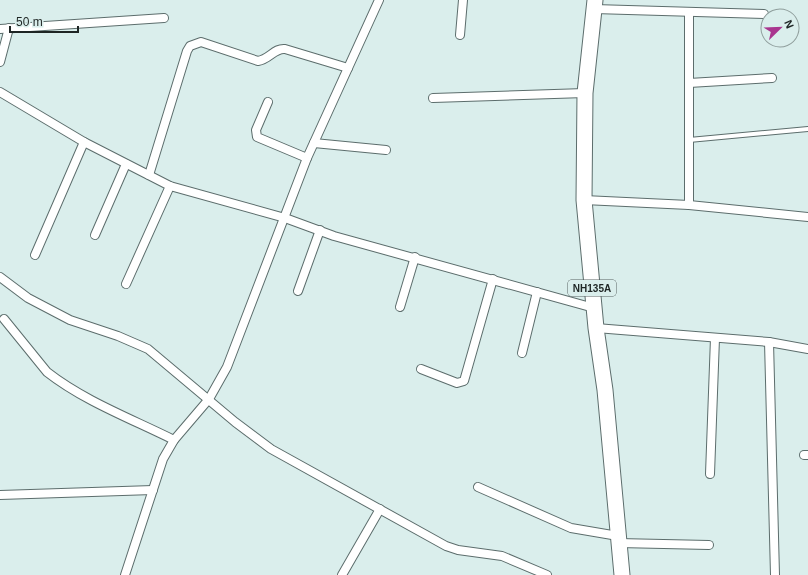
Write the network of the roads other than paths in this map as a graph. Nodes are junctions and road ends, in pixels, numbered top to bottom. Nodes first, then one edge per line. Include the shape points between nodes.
1 (379, 0) edge
2 (463, 0) edge
3 (595, 4) edge
4 (689, 13) junction
5 (760, 14) edge
6 (164, 18) dead end
7 (0, 28) edge
8 (9, 28) junction
9 (460, 36) dead end
10 (0, 62) edge
11 (348, 68) junction
12 (772, 78) dead end
13 (689, 83) junction
14 (0, 92) edge
15 (585, 93) junction
16 (433, 98) dead end
17 (268, 102) dead end
18 (808, 129) edge
19 (688, 140) junction
20 (84, 142) junction
21 (314, 143) junction
22 (386, 150) dead end
23 (307, 158) junction
24 (126, 164) junction
25 (149, 176) junction
26 (170, 186) junction
27 (584, 200) junction
28 (689, 206) junction
29 (808, 217) edge
30 (285, 218) junction
31 (320, 230) junction
32 (96, 235) dead end
33 (35, 255) dead end
34 (415, 258) junction
35 (0, 277) edge
36 (493, 279) junction
37 (126, 284) dead end
38 (298, 291) dead end
39 (537, 292) junction
40 (400, 307) dead end
41 (594, 308) junction
42 (4, 319) dead end
43 (596, 328) junction
44 (715, 338) junction
45 (769, 342) junction
46 (808, 349) edge
47 (522, 353) dead end
48 (421, 369) dead end
49 (209, 400) junction
50 (174, 440) junction
51 (710, 474) dead end
52 (478, 487) dead end
53 (153, 490) junction
54 (0, 495) edge
55 (376, 515) junction
56 (618, 540) junction
57 (709, 545) dead end
58 (125, 575) edge
59 (342, 575) edge
60 (547, 575) edge
61 (622, 575) edge
62 (775, 575) edge

1 - 11 street
2 - 9 street
3 - 4 street
3 - 15 highway, NH135A
4 - 5 street
4 - 13 street
6 - 8 street
7 - 8 street
8 - 10 street
11 - 21 street
11 - 25 street via 285,49 277,50 266,60 258,60 201,42 194,44 187,51
12 - 13 street
13 - 19 street
14 - 20 street
15 - 16 street
15 - 27 highway, NH135A
17 - 23 street via 256,130 257,137
18 - 19 lane
19 - 28 street
20 - 24 street
20 - 33 street
21 - 22 street
21 - 23 street
23 - 30 street
24 - 25 street
24 - 32 street
25 - 26 street
26 - 30 street
26 - 37 street
27 - 28 street
27 - 41 highway, NH135A
28 - 29 street
30 - 31 street
30 - 49 street via 227,366
31 - 34 street
31 - 38 street
34 - 36 street
34 - 40 street
35 - 49 street via 28,298 70,320 148,349
36 - 39 street
36 - 48 street via 464,380 457,382
39 - 41 street
39 - 47 street
41 - 43 highway, NH135A
42 - 50 street via 47,372 98,403
43 - 44 street
43 - 56 highway, NH135A via 606,390
44 - 45 street
44 - 51 street
45 - 46 street
45 - 62 street
49 - 50 street
49 - 55 street via 271,449
50 - 53 street via 163,459
52 - 56 street via 570,528
53 - 54 street
53 - 58 street
55 - 59 street
55 - 60 street via 446,546 502,556
56 - 57 street
56 - 61 highway, NH135A

